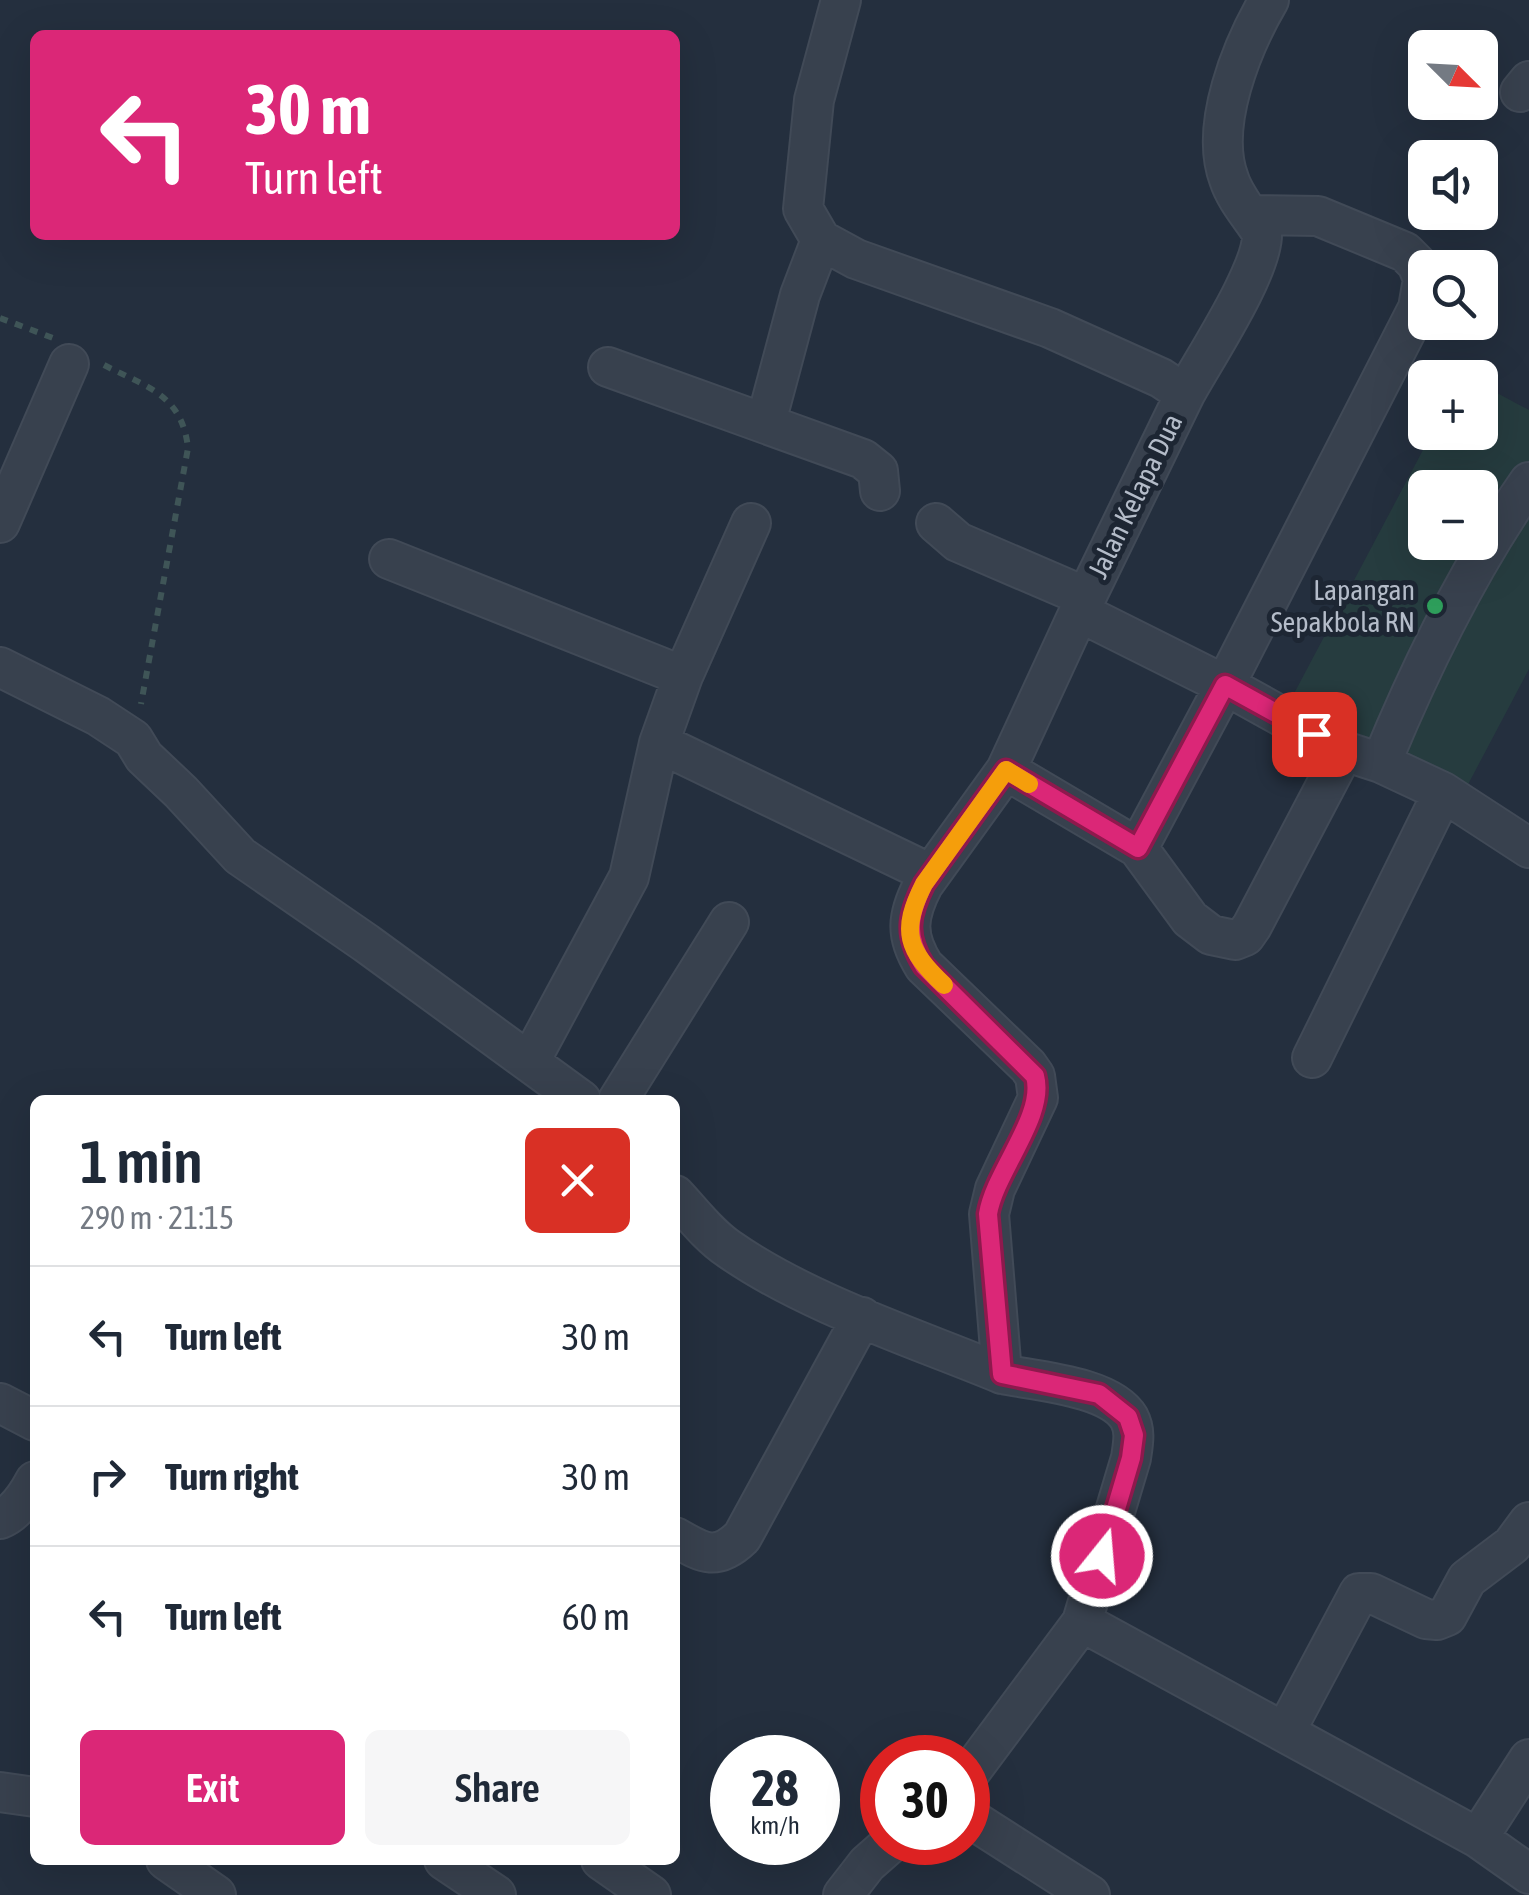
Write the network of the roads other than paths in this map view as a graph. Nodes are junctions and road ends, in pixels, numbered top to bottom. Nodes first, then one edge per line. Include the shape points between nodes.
1 (841, 0) edge
2 (1269, 0) edge
3 (1250, 215) junction
4 (821, 240) junction
5 (78, 357) road end
6 (608, 367) dead end
7 (1185, 394) junction
8 (766, 422) junction
9 (1529, 482) edge
10 (880, 492) dead end
11 (936, 522) dead end
12 (0, 523) edge
13 (751, 523) dead end
14 (389, 560) dead end
15 (1082, 604) junction
16 (0, 667) edge
17 (683, 676) junction
18 (1225, 685) junction
19 (659, 743) junction
20 (1344, 751) junction
21 (1380, 763) junction
22 (1006, 770) junction
23 (1443, 792) junction
24 (1138, 848) junction
25 (1529, 848) edge
26 (931, 874) junction
27 (730, 922) dead end
28 (1312, 1058) dead end
29 (530, 1061) junction
30 (575, 1095) edge
31 (621, 1095) edge
32 (680, 1200) edge
33 (862, 1316) junction
34 (1002, 1374) junction
35 (0, 1403) edge
36 (30, 1418) edge
37 (30, 1491) edge
38 (0, 1520) edge
39 (1529, 1522) edge
40 (680, 1540) edge
41 (1082, 1622) junction
42 (1285, 1732) junction
43 (990, 1745) edge
44 (1529, 1758) edge
45 (0, 1792) edge
46 (30, 1797) edge
47 (990, 1831) edge
48 (1478, 1838) junction
49 (173, 1865) edge
50 (451, 1865) edge
51 (609, 1865) edge
52 (867, 1865) edge
53 (1529, 1874) edge
54 (216, 1895) edge
55 (496, 1895) edge
56 (650, 1895) edge
57 (843, 1895) edge
58 (1090, 1895) edge

1 - 4 street via 814,100 803,209
2 - 3 street via 1244,52 1221,142 1229,180
3 - 7 street via 1263,243 1254,268
3 - 18 street via 1318,216 1405,252 1423,280 1418,308
4 - 7 street, Jalan Kelapa Dua via 856,259 1050,328
4 - 8 street
5 - 12 street
6 - 8 street
7 - 15 street, Jalan Kelapa Dua
8 - 10 street via 871,464
9 - 21 street via 1417,675
11 - 15 street via 958,542
13 - 17 street
14 - 17 street
15 - 18 street, Jalan Kelapa Dua
15 - 22 street
16 - 29 street via 133,740 240,856
17 - 19 street
18 - 20 street, Jalan Kelapa Dua
18 - 24 street
19 - 26 street
19 - 29 street via 629,877
20 - 21 street, Jalan Kelapa Dua
20 - 24 street via 1245,936 1211,935 1190,919
21 - 23 street, Jalan Kelapa Dua
22 - 24 street
22 - 26 street
23 - 25 street, Jalan Kelapa Dua
23 - 28 street
26 - 34 street via 914,904 912,948 1028,1066 1038,1088 988,1214
27 - 31 street
29 - 30 street
32 - 33 street via 727,1248
33 - 34 street
33 - 40 street via 742,1537 717,1554
34 - 41 street via 1099,1394 1128,1417 1134,1435
35 - 36 street
37 - 38 street
39 - 42 street via 1512,1546 1467,1579 1448,1616 1426,1619 1359,1593
41 - 42 street
41 - 43 street
42 - 48 street
44 - 48 street
45 - 46 street
47 - 58 street
48 - 53 street
49 - 54 street
50 - 55 street
51 - 56 street
52 - 57 street

